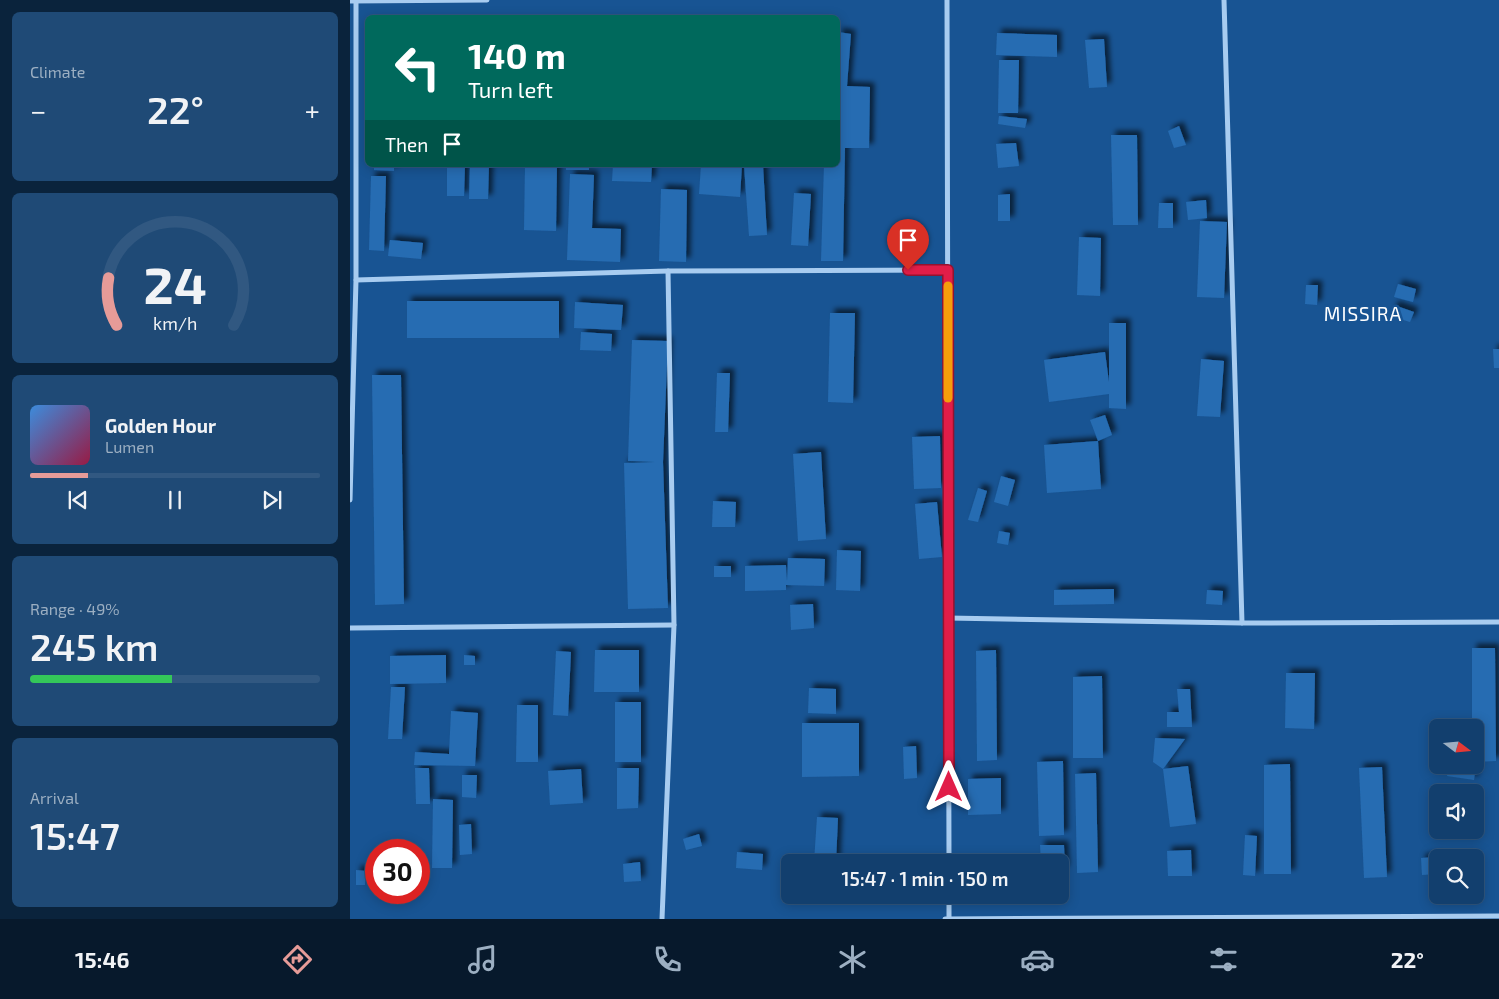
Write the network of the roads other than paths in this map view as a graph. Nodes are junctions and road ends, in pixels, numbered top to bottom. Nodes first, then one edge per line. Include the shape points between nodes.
1 (356, 0) edge
2 (487, 0) edge
3 (947, 0) edge
4 (1224, 0) edge
5 (350, 1) edge
6 (948, 270) junction
7 (668, 271) junction
8 (356, 280) junction
9 (350, 500) edge
10 (948, 618) junction
11 (1499, 622) edge
12 (1242, 623) junction
13 (674, 625) junction
14 (350, 628) edge
15 (949, 854) edge
16 (949, 904) edge
17 (1499, 916) edge
18 (662, 919) edge
19 (945, 919) edge
20 (949, 919) edge

1 - 2 street
1 - 5 street
1 - 8 street
3 - 6 street
4 - 12 street
6 - 7 street
6 - 10 street
7 - 8 street
7 - 13 street
8 - 9 street
10 - 12 street
10 - 15 street
11 - 12 street
13 - 14 street
13 - 18 street
16 - 20 street
17 - 20 street
19 - 20 street

